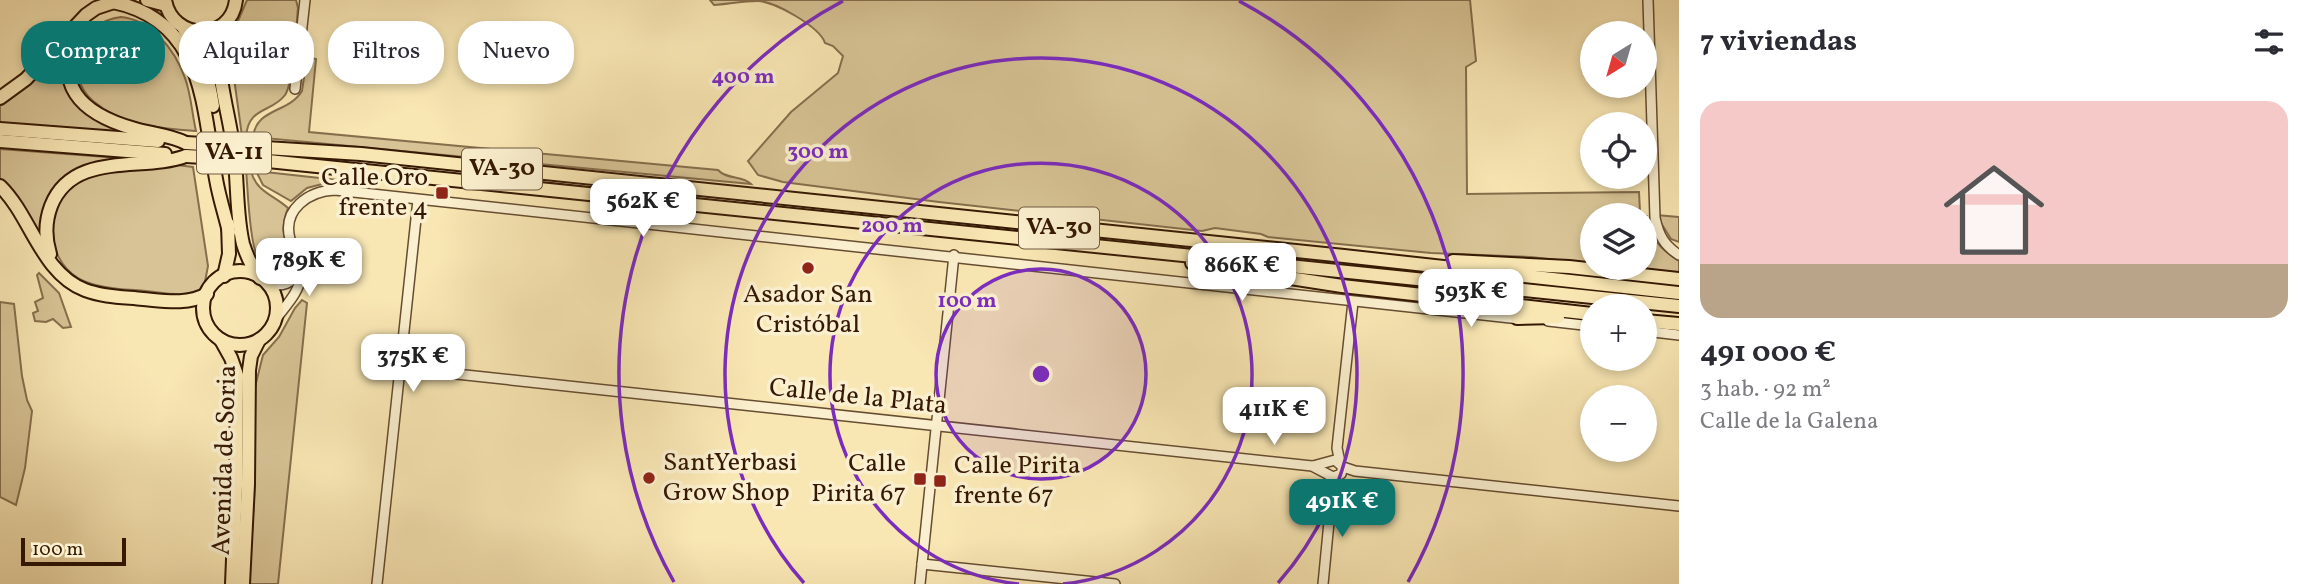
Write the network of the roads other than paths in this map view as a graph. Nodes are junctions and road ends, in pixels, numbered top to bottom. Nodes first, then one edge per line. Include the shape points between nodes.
1 (147, 0) edge
2 (236, 0) edge
3 (305, 0) edge
4 (1648, 0) edge
5 (117, 1) edge
6 (165, 2) edge
7 (82, 21) edge
8 (226, 21) edge
9 (179, 24) edge
10 (21, 83) edge
11 (70, 84) edge
12 (210, 84) edge
13 (222, 84) edge
14 (295, 89) dead end
15 (0, 98) edge
16 (0, 129) edge
17 (0, 141) edge
18 (186, 149) junction
19 (0, 186) edge
20 (418, 200) junction
21 (737, 201) junction
22 (229, 232) junction
23 (1127, 249) junction
24 (954, 255) junction
25 (1679, 255) edge
26 (1344, 256) junction
27 (300, 265) junction
28 (57, 270) junction
29 (224, 275) junction
30 (1679, 279) edge
31 (264, 281) junction
32 (207, 293) junction
33 (1679, 293) edge
34 (1332, 299) junction
35 (169, 301) junction
36 (1353, 302) junction
37 (1372, 304) junction
38 (1679, 306) edge
39 (1580, 315) edge
40 (1580, 316) edge
41 (1517, 318) junction
42 (276, 319) junction
43 (1657, 323) edge
44 (207, 324) junction
45 (1679, 324) edge
46 (1580, 325) edge
47 (1350, 327) junction
48 (1657, 327) edge
49 (1679, 335) edge
50 (221, 340) junction
51 (259, 340) junction
52 (400, 368) junction
53 (936, 426) junction
54 (1335, 469) junction
55 (1679, 506) edge
56 (922, 564) junction
57 (232, 584) edge
58 (243, 584) edge
59 (377, 584) edge
60 (920, 584) edge
61 (1115, 584) edge
62 (1323, 584) edge

1 - 6 highway
2 - 8 highway, VA-11
3 - 14 street
4 - 25 street via 1655,218 1659,236
5 - 7 highway via 96,8
5 - 22 highway via 146,13 168,31 193,65
6 - 9 highway, VA-11
10 - 15 highway
11 - 18 highway via 90,109 132,128 173,136
12 - 22 highway, VA-11
13 - 31 highway, VA-11 via 241,234 247,256
16 - 18 highway, VA-30
17 - 18 highway, VA-30
18 - 21 highway, VA-30, bridge via 267,155 361,154
18 - 28 highway via 175,160 124,163 67,182 53,202 47,226 48,250
19 - 28 highway
20 - 24 street
20 - 27 street via 335,190 309,195 295,209 289,224
20 - 52 street
21 - 23 highway, VA-30 via 775,213
21 - 26 highway, VA-30 via 775,198
22 - 29 highway, VA-11
23 - 38 highway, VA-30
23 - 39 highway via 1329,284
24 - 34 street
24 - 53 street
26 - 30 highway via 1569,267
26 - 33 highway, VA-30
27 - 31 street via 289,283 278,286
27 - 42 street via 299,285
28 - 35 highway via 92,292
29 - 31 highway via 242,272
29 - 32 highway
31 - 42 highway, VA-11 via 275,297
32 - 35 highway via 194,300
32 - 44 highway
34 - 36 street
34 - 47 street via 1346,312
35 - 44 highway
36 - 37 street
36 - 47 street
37 - 41 street
37 - 47 street via 1356,315
40 - 41 highway
41 - 46 street
42 - 51 highway
43 - 45 highway
44 - 50 highway
47 - 54 street
48 - 49 street
50 - 51 highway via 243,345
50 - 57 highway, Avenida de Soria via 237,375
51 - 58 highway, Avenida de Soria via 249,370
52 - 53 street, Calle de la Plata
52 - 59 street
53 - 54 street, Calle de la Plata
53 - 56 street
54 - 55 street
54 - 62 street
56 - 60 street
56 - 61 street

